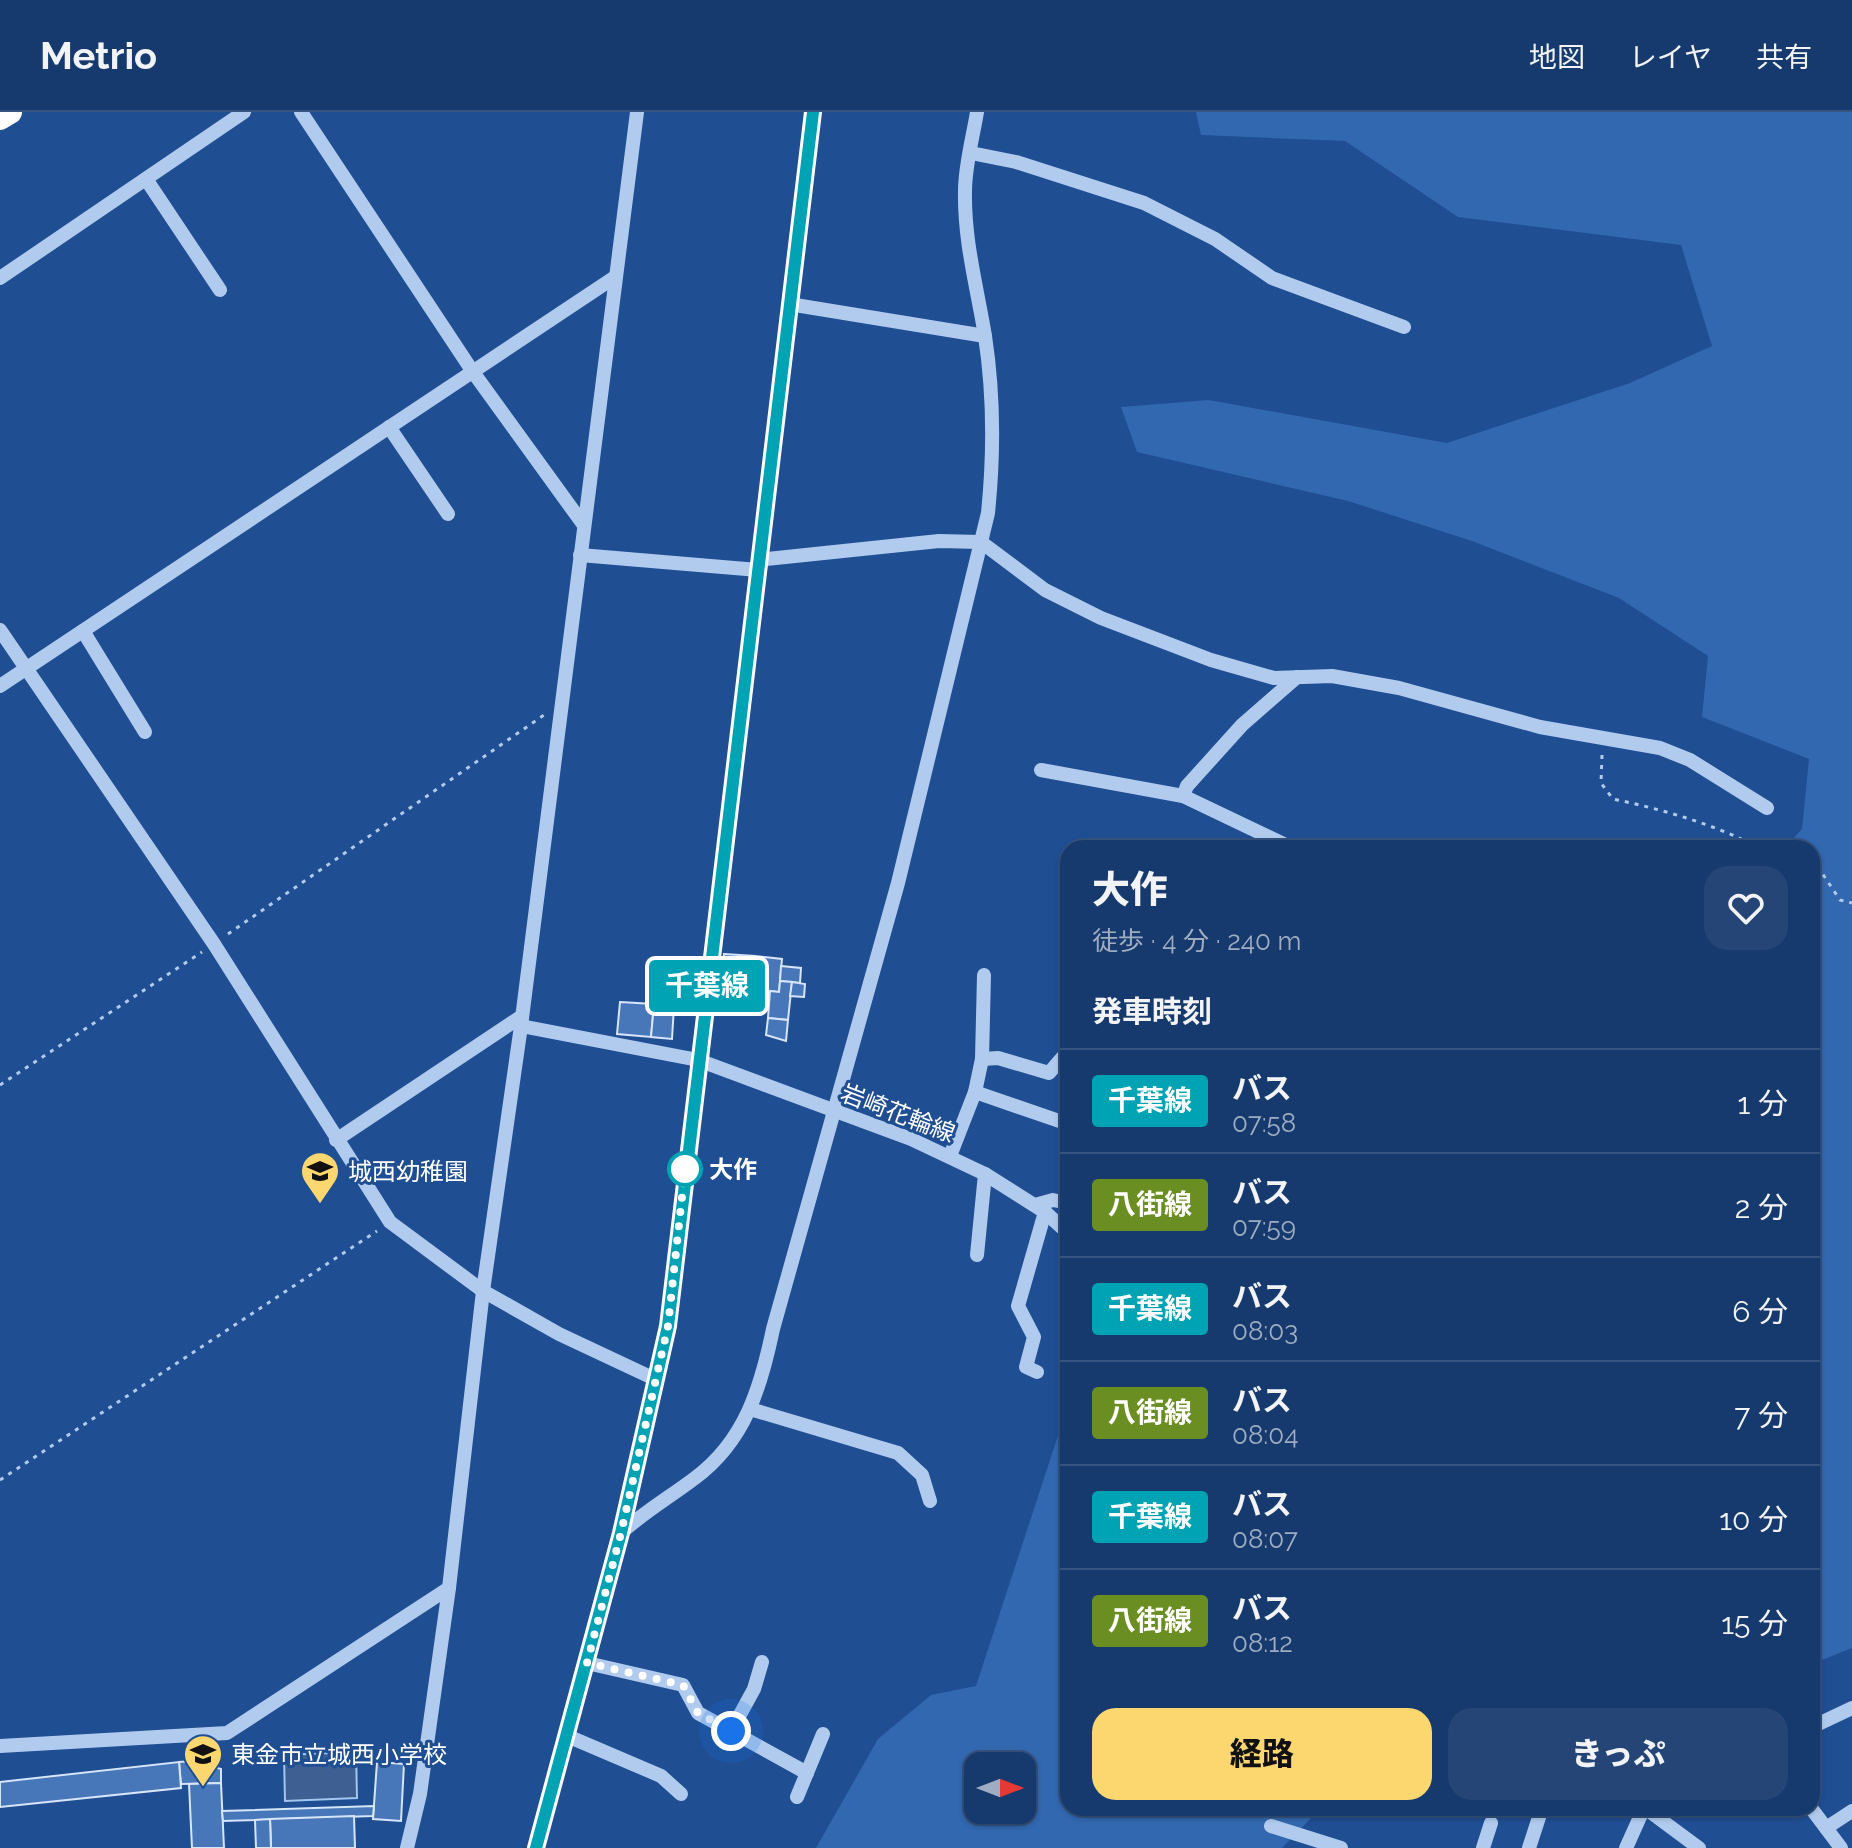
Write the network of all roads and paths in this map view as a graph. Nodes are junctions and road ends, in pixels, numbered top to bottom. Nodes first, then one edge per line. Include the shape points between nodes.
1 (10, 112) edge
2 (244, 112) edge
3 (301, 112) edge
4 (637, 112) edge
5 (813, 112) edge
6 (977, 112) edge
7 (0, 118) edge
8 (971, 153) junction
9 (146, 179) junction
10 (615, 277) junction
11 (0, 278) edge
12 (220, 290) dead end
13 (789, 304) junction
14 (1404, 327) dead end
15 (985, 336) junction
16 (473, 372) junction
17 (389, 427) junction
18 (448, 514) dead end
19 (583, 524) junction
20 (981, 542) junction
21 (580, 555) junction
22 (758, 565) junction
23 (0, 630) edge
24 (83, 631) junction
25 (26, 669) junction
26 (1297, 677) junction
27 (0, 686) edge
28 (560, 704) junction
29 (145, 732) dead end
30 (1602, 739) junction
31 (1041, 770) dead end
32 (1183, 796) junction
33 (1767, 808) dead end
34 (1275, 840) edge
35 (1744, 840) edge
36 (1820, 870) edge
37 (1852, 903) edge
38 (214, 944) junction
39 (984, 975) dead end
40 (522, 1021) junction
41 (982, 1059) junction
42 (698, 1060) junction
43 (1060, 1060) edge
44 (0, 1085) edge
45 (975, 1092) junction
46 (833, 1111) junction
47 (1060, 1121) edge
48 (336, 1140) junction
49 (950, 1156) junction
50 (985, 1174) junction
51 (1060, 1202) edge
52 (1040, 1209) junction
53 (390, 1222) junction
54 (1060, 1226) edge
55 (977, 1255) dead end
56 (483, 1291) junction
57 (1037, 1372) dead end
58 (657, 1380) junction
59 (750, 1409) junction
60 (0, 1480) edge
61 (930, 1501) dead end
62 (621, 1533) junction
63 (449, 1588) junction
64 (762, 1662) dead end
65 (587, 1663) junction
66 (1852, 1708) edge
67 (1820, 1723) edge
68 (731, 1731) junction
69 (823, 1734) dead end
70 (565, 1735) junction
71 (0, 1746) edge
72 (807, 1773) junction
73 (681, 1794) dead end
74 (797, 1797) dead end
75 (1852, 1811) edge
76 (1539, 1816) edge
77 (1641, 1816) edge
78 (1656, 1816) edge
79 (1817, 1816) edge
80 (1491, 1823) dead end
81 (1271, 1826) dead end
82 (1826, 1828) junction
83 (407, 1848) edge
84 (536, 1848) edge
85 (1341, 1848) edge
86 (1483, 1848) edge
87 (1529, 1848) edge
88 (1626, 1848) edge
89 (1699, 1848) edge
90 (1841, 1848) edge

1 - 7 highway
2 - 9 street
3 - 16 street
4 - 10 street
5 - 13 street
6 - 8 street
8 - 14 street via 1144,203 1215,239 1272,278
8 - 15 street via 965,188 969,260
9 - 11 street
9 - 12 street
10 - 16 street
10 - 19 street
13 - 15 street
13 - 22 street
15 - 20 street via 993,464
16 - 17 street
16 - 19 street
17 - 18 street
17 - 24 street
19 - 21 street
20 - 22 street via 939,541
20 - 26 street via 1045,590 1101,618 1211,660 1274,678
20 - 46 street via 898,883
21 - 22 street
21 - 28 street
22 - 42 street
23 - 25 street
24 - 25 street
24 - 29 street
25 - 27 street
25 - 38 street
26 - 30 street via 1332,676 1399,688
26 - 32 street via 1242,725
28 - 38 path
28 - 40 street
30 - 33 street via 1660,748 1690,760
30 - 35 path via 1601,783 1613,799 1663,810
31 - 32 street
32 - 34 street
36 - 37 path via 1840,900
38 - 44 path
38 - 48 street
39 - 41 street
40 - 42 street, 岩崎花輪線
40 - 48 street
40 - 56 street
41 - 43 street via 998,1058 1049,1073
41 - 45 street
42 - 46 street, 岩崎花輪線
42 - 58 street via 668,1326
45 - 47 street
45 - 49 street
46 - 49 street, 岩崎花輪線
46 - 59 street
48 - 53 street
49 - 50 street, 岩崎花輪線
50 - 52 street, 岩崎花輪線
50 - 55 street
51 - 52 street via 1044,1200
52 - 54 street, 岩崎花輪線
52 - 57 street via 1018,1306 1034,1337 1026,1367
53 - 56 street
53 - 60 path
56 - 58 street
56 - 63 street
58 - 62 street
59 - 61 street via 898,1453 922,1475
59 - 62 street via 734,1440 699,1476
62 - 65 street
63 - 71 street via 227,1733
63 - 83 street via 420,1794
64 - 68 street
65 - 68 street via 683,1685 698,1713
65 - 70 street
66 - 67 street
68 - 72 street
69 - 72 street
70 - 73 street via 661,1776
70 - 84 street
72 - 74 street
75 - 82 street
76 - 87 street
77 - 88 street
78 - 89 street
79 - 82 street
80 - 86 street
81 - 85 street
82 - 90 street

